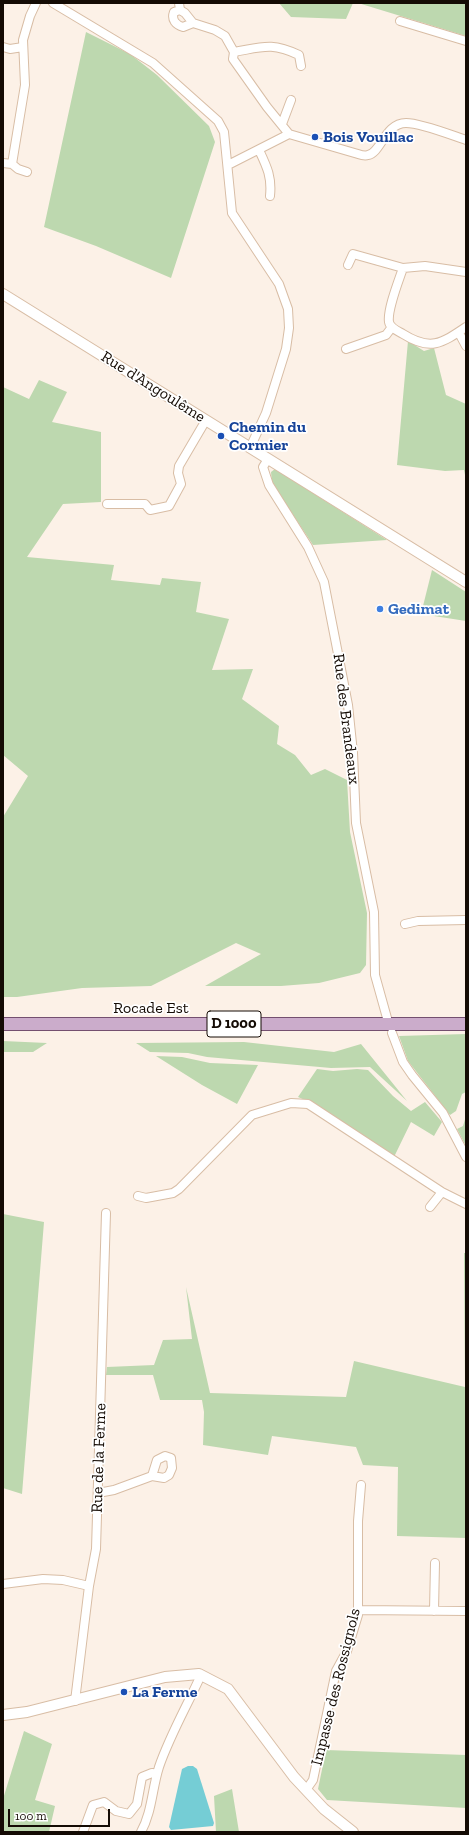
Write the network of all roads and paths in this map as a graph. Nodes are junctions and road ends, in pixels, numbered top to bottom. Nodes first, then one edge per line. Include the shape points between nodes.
1 (36, 3) edge
2 (53, 3) edge
3 (179, 7) edge
4 (400, 21) dead end
5 (193, 23) junction
6 (466, 41) edge
7 (3, 47) edge
8 (23, 47) junction
9 (234, 52) junction
10 (301, 66) dead end
11 (291, 100) dead end
12 (282, 124) junction
13 (289, 134) junction
14 (466, 140) edge
15 (259, 150) junction
16 (3, 163) edge
17 (12, 164) junction
18 (228, 165) junction
19 (27, 172) dead end
20 (270, 196) dead end
21 (348, 266) dead end
22 (403, 268) junction
23 (466, 272) edge
24 (3, 294) edge
25 (392, 327) junction
26 (466, 327) edge
27 (458, 332) junction
28 (466, 346) edge
29 (346, 349) dead end
30 (206, 420) junction
31 (250, 448) junction
32 (268, 459) junction
33 (107, 504) dead end
34 (466, 582) edge
35 (466, 920) edge
36 (405, 924) dead end
37 (387, 1018) dead end
38 (3, 1024) edge
39 (466, 1024) edge
40 (392, 1033) dead end
41 (466, 1157) edge
42 (442, 1192) junction
43 (138, 1196) dead end
44 (466, 1204) edge
45 (430, 1207) dead end
46 (106, 1213) dead end
47 (152, 1476) dead end
48 (361, 1485) dead end
49 (98, 1493) junction
50 (435, 1563) dead end
51 (3, 1584) edge
52 (89, 1586) junction
53 (358, 1610) junction
54 (434, 1611) junction
55 (466, 1611) edge
56 (201, 1675) junction
57 (75, 1701) junction
58 (3, 1715) edge
59 (157, 1774) junction
60 (306, 1790) junction
61 (83, 1832) edge
62 (141, 1832) edge
63 (353, 1832) edge

1 - 8 street via 28,22
2 - 18 street via 153,63 218,121 224,132
3 - 5 street
3 - 5 street via 172,16 173,21 183,27
4 - 6 street
5 - 9 street via 225,36
7 - 8 street
8 - 17 street via 26,85
9 - 10 street via 264,46 284,48 299,55
9 - 12 street via 233,59 238,68
11 - 12 street
12 - 13 street
13 - 14 street via 368,155 375,152 393,128 406,123
13 - 15 street
15 - 18 street
15 - 20 street via 272,183
16 - 17 street
17 - 19 street
18 - 31 street via 232,213 279,284 288,309 286,349 266,413
21 - 22 street via 353,254
22 - 23 street via 425,266
22 - 25 street via 393,295 389,322
24 - 30 street, Rue d'Angoulême
25 - 27 street via 417,343 438,344
25 - 29 street via 386,335
26 - 27 street
27 - 28 street
30 - 31 street, Rue d'Angoulême
30 - 33 street via 179,466 181,484 169,506 150,510 145,504
31 - 32 street, Rue d'Angoulême
32 - 34 street, Rue d'Angoulême
32 - 37 street, Rue des Brandeaux via 263,467 269,485 308,547 324,582 348,705 356,823 374,912 375,975
35 - 36 street via 418,921
38 - 39 main road, Rocade Est / D 1000
40 - 41 street via 403,1062 443,1113
42 - 43 street via 308,1104 291,1103 252,1115 173,1193 146,1198
42 - 44 street
42 - 45 street
46 - 49 street, Rue de la Ferme
47 - 49 street
48 - 53 street, Impasse des Rossignols via 358,1521
49 - 52 street, Rue de la Ferme via 96,1549
50 - 54 street
51 - 52 street via 43,1579 63,1580
52 - 57 street, Rue de la Ferme
53 - 54 street
53 - 60 street, Impasse des Rossignols via 347,1651 336,1672 313,1780
54 - 55 street
56 - 57 street via 165,1677
56 - 59 street via 166,1748
56 - 60 street via 228,1689
57 - 58 street
59 - 61 street via 146,1774 142,1777 137,1804 129,1814 116,1811 104,1802 93,1805
59 - 62 street via 150,1809
60 - 63 street via 324,1809

